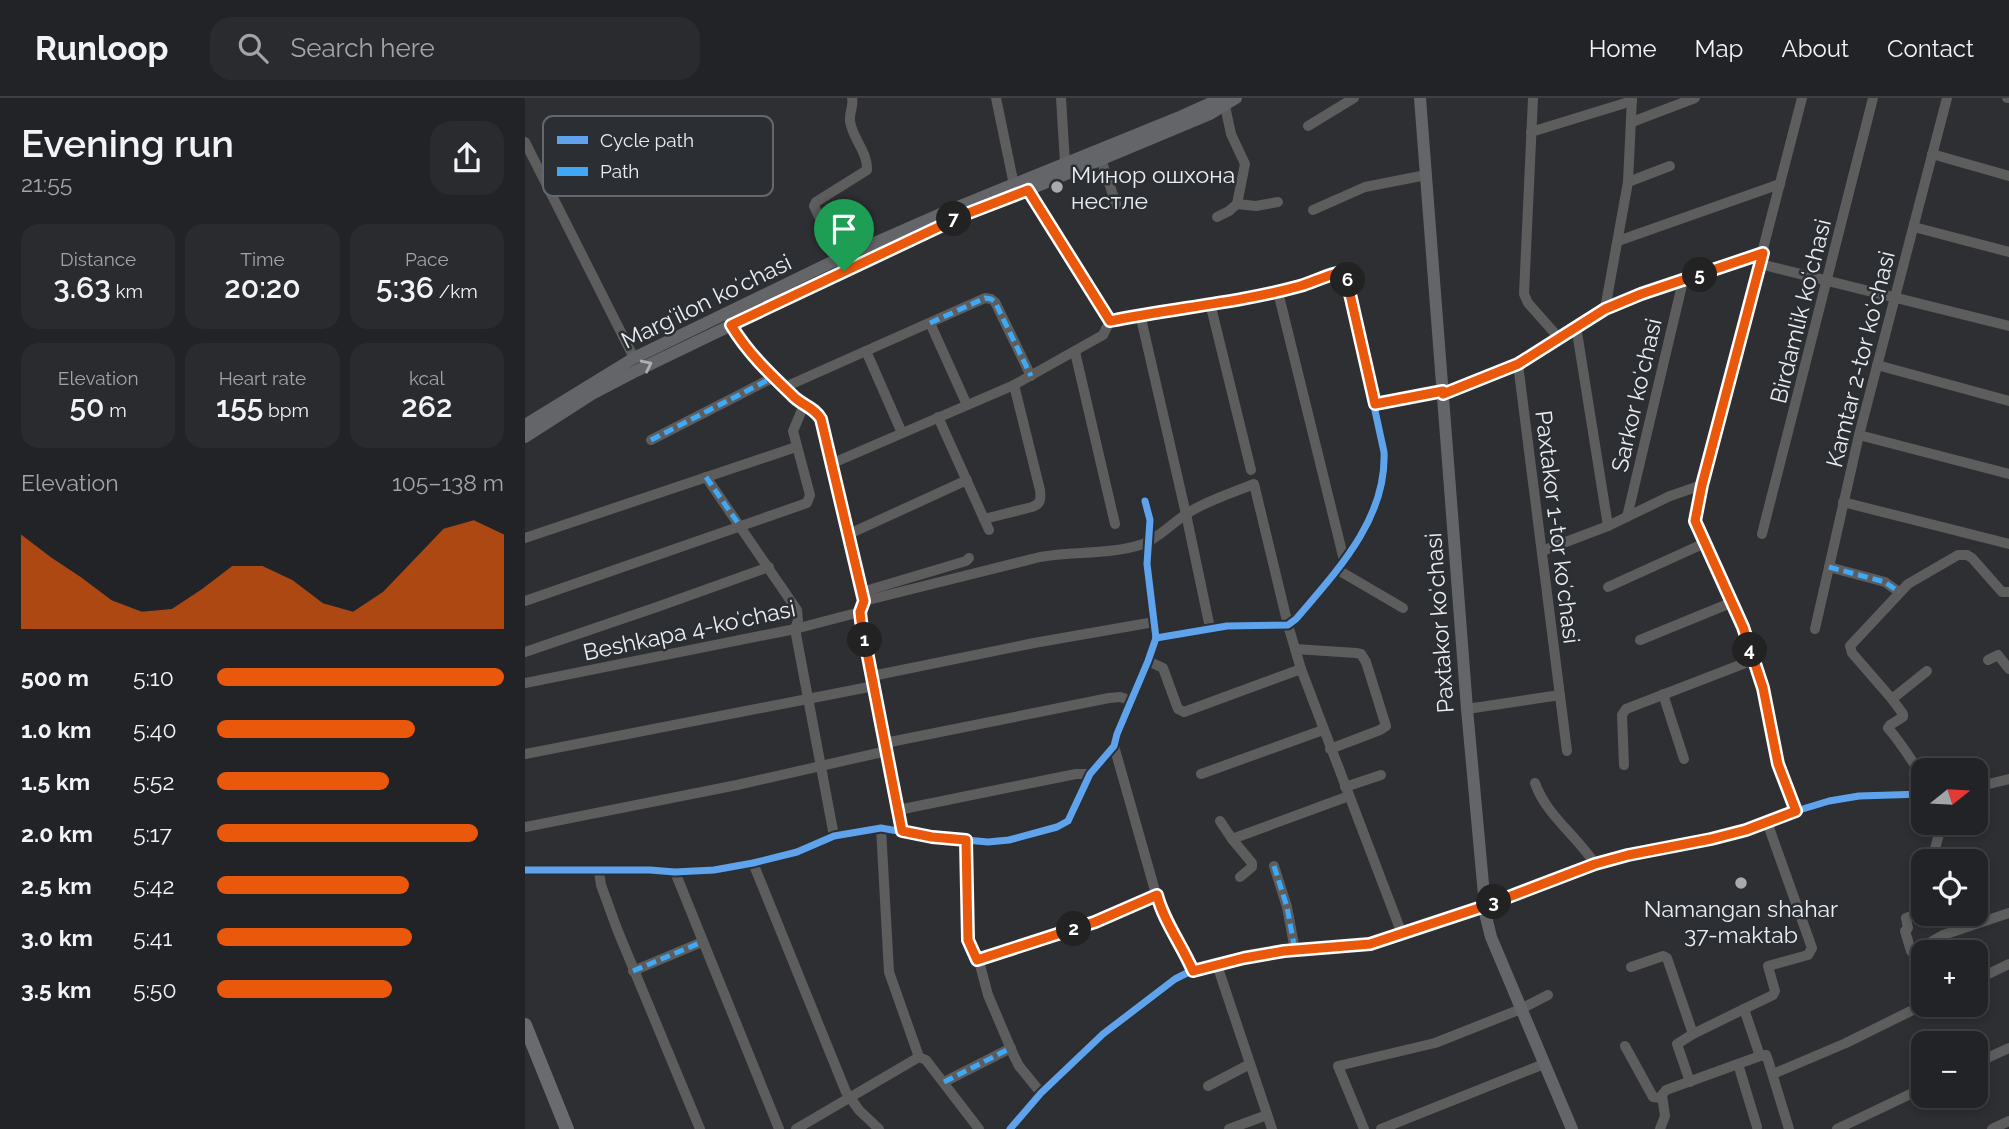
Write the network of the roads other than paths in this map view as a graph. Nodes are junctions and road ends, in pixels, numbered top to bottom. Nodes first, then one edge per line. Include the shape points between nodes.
1 (852, 98) edge
2 (996, 98) edge
3 (1061, 98) edge
4 (1236, 98) edge
5 (1354, 98) edge
6 (1420, 98) edge
7 (1533, 98) edge
8 (1695, 98) edge
9 (1803, 98) edge
10 (1873, 98) edge
11 (1947, 98) edge
12 (1632, 99) edge
13 (1223, 102) edge
14 (1632, 122) junction
15 (1308, 126) dead end
16 (1531, 132) junction
17 (525, 142) edge
18 (1932, 154) junction
19 (1101, 159) junction
20 (1065, 163) junction
21 (1670, 166) dead end
22 (1426, 175) junction
23 (2009, 176) edge
24 (543, 178) edge
25 (1628, 181) junction
26 (1014, 184) junction
27 (1780, 184) junction
28 (1028, 190) junction
29 (552, 196) edge
30 (1277, 202) dead end
31 (1116, 204) dead end
32 (1237, 204) junction
33 (1313, 210) dead end
34 (1217, 217) dead end
35 (1914, 227) junction
36 (1618, 240) junction
37 (2009, 253) edge
38 (1761, 258) junction
39 (838, 259) junction
40 (844, 271) junction
41 (1683, 281) junction
42 (1827, 281) junction
43 (1278, 292) junction
44 (1893, 298) junction
45 (1210, 303) junction
46 (1605, 309) junction
47 (1140, 314) junction
48 (1110, 321) junction
49 (930, 323) junction
50 (731, 325) junction
51 (1576, 326) junction
52 (2009, 326) edge
53 (1559, 338) junction
54 (866, 351) junction
55 (1076, 352) junction
56 (634, 358) junction
57 (1518, 364) junction
58 (1877, 365) junction
59 (1031, 376) junction
60 (774, 377) junction
61 (1014, 385) junction
62 (785, 387) junction
63 (1443, 393) junction
64 (2009, 401) edge
65 (1375, 404) junction
66 (804, 405) junction
67 (967, 405) junction
68 (938, 417) junction
69 (525, 425) edge
70 (902, 433) junction
71 (1859, 435) junction
72 (525, 437) edge
73 (651, 440) dead end
74 (796, 447) junction
75 (833, 463) junction
76 (1251, 470) dead end
77 (2009, 474) edge
78 (706, 477) junction
79 (967, 480) junction
80 (1702, 485) junction
81 (1145, 501) dead end
82 (1843, 502) junction
83 (1186, 514) junction
84 (1627, 517) junction
85 (984, 519) junction
86 (1115, 524) dead end
87 (740, 526) junction
88 (1608, 526) junction
89 (989, 530) dead end
90 (849, 534) junction
91 (1762, 534) dead end
92 (525, 538) edge
93 (1147, 542) junction
94 (1705, 543) junction
95 (2009, 544) edge
96 (1542, 551) junction
97 (969, 558) dead end
98 (1344, 560) junction
99 (769, 567) junction
100 (1829, 567) junction
101 (1338, 570) junction
102 (1608, 587) dead end
103 (1899, 592) junction
104 (2009, 592) edge
105 (863, 596) junction
106 (525, 601) edge
107 (1733, 602) junction
108 (1403, 608) dead end
109 (860, 612) junction
110 (1154, 622) junction
111 (1288, 625) junction
112 (1210, 628) junction
113 (795, 629) junction
114 (1815, 629) dead end
115 (1156, 638) junction
116 (1640, 640) dead end
117 (1296, 649) junction
118 (525, 652) edge
119 (1753, 660) junction
120 (1988, 660) dead end
121 (1148, 661) junction
122 (1301, 668) junction
123 (2009, 669) edge
124 (1927, 671) dead end
125 (873, 681) junction
126 (525, 684) edge
127 (1663, 694) junction
128 (1560, 695) junction
129 (808, 699) junction
130 (1892, 699) junction
131 (1130, 700) junction
132 (1467, 709) junction
133 (1324, 730) junction
134 (1114, 746) junction
135 (886, 747) junction
136 (1330, 749) junction
137 (1567, 751) dead end
138 (525, 754) edge
139 (1684, 760) dead end
140 (1911, 760) edge
141 (820, 765) junction
142 (1624, 765) dead end
143 (1090, 774) junction
144 (1201, 774) dead end
145 (1381, 775) dead end
146 (2009, 779) edge
147 (1535, 783) dead end
148 (1988, 784) edge
149 (1347, 791) junction
150 (1911, 794) edge
151 (898, 810) junction
152 (1796, 811) junction
153 (1220, 821) dead end
154 (1767, 822) junction
155 (525, 827) edge
156 (881, 828) junction
157 (902, 831) junction
158 (834, 836) junction
159 (1232, 839) junction
160 (966, 840) junction
161 (753, 863) junction
162 (1595, 864) junction
163 (1274, 866) dead end
164 (525, 870) edge
165 (599, 871) junction
166 (675, 872) junction
167 (1240, 877) dead end
168 (1157, 895) junction
169 (1485, 906) junction
170 (2009, 913) edge
171 (1911, 916) edge
172 (1988, 920) edge
173 (1972, 926) edge
174 (1402, 934) junction
175 (702, 942) junction
176 (1295, 950) junction
177 (978, 961) junction
178 (2009, 964) edge
179 (1217, 965) junction
180 (1630, 967) dead end
181 (633, 971) junction
182 (1193, 971) junction
183 (1988, 974) edge
184 (1548, 995) dead end
185 (1521, 1009) junction
186 (1744, 1009) junction
187 (1911, 1011) edge
188 (525, 1025) edge
189 (1693, 1034) junction
190 (1625, 1046) dead end
191 (1011, 1048) junction
192 (2009, 1048) edge
193 (525, 1051) edge
194 (1760, 1056) junction
195 (919, 1057) junction
196 (1988, 1058) edge
197 (1249, 1064) junction
198 (1544, 1064) junction
199 (1738, 1064) junction
200 (1773, 1074) junction
201 (944, 1082) junction
202 (1690, 1082) junction
203 (1208, 1086) dead end
204 (1041, 1093) junction
205 (1911, 1094) edge
206 (850, 1098) junction
207 (1661, 1098) junction
208 (1267, 1115) junction
209 (2009, 1121) edge
210 (803, 1128) edge
211 (1567, 1128) edge
212 (1757, 1128) edge
213 (557, 1129) edge
214 (567, 1129) edge
215 (700, 1129) edge
216 (779, 1129) edge
217 (879, 1129) edge
218 (979, 1129) edge
219 (1010, 1129) edge
220 (1229, 1129) edge
221 (1272, 1129) edge
222 (1364, 1129) edge
223 (1381, 1129) edge
224 (1660, 1129) edge
225 (1789, 1129) edge
226 (1837, 1129) edge
227 (1993, 1129) edge

1 - 39 street via 850,119 867,170 814,206
2 - 26 street
3 - 20 street
4 - 13 main road, Margʻilon koʻchasi
5 - 15 street
6 - 22 main road, Paxtakor koʻchasi
7 - 16 street
8 - 14 street
9 - 27 street
10 - 42 street, Birdamlik koʻchasi
11 - 18 street, Kamtar 2-tor koʻchasi
12 - 14 street
12 - 16 street
13 - 19 main road, Margʻilon koʻchasi via 1210,114
13 - 20 main road, Margʻilon koʻchasi
13 - 32 street via 1245,164
14 - 25 street
16 - 53 street via 1524,294
17 - 24 street
18 - 23 street
18 - 35 street, Kamtar 2-tor koʻchasi
19 - 28 main road, Margʻilon koʻchasi
19 - 31 street
20 - 26 main road, Margʻilon koʻchasi
21 - 25 street
22 - 33 street via 1365,187
22 - 63 main road, Paxtakor koʻchasi
25 - 36 street
26 - 39 main road, Margʻilon koʻchasi
27 - 36 street
27 - 38 street
28 - 40 main road, Margʻilon koʻchasi
28 - 48 street
29 - 56 street
30 - 32 street
32 - 34 street
35 - 37 street
35 - 44 street, Kamtar 2-tor koʻchasi
36 - 46 street
38 - 41 street
38 - 42 street
38 - 80 street
39 - 40 street
39 - 56 main road, Margʻilon koʻchasi
40 - 50 main road, Margʻilon koʻchasi
41 - 46 street
41 - 84 street, Sarkor koʻchasi
42 - 44 street
42 - 91 street, Birdamlik koʻchasi
43 - 45 street
43 - 65 street via 1336,272 1347,275
43 - 98 street
44 - 52 street
44 - 58 street, Kamtar 2-tor koʻchasi
45 - 47 street
45 - 76 street
46 - 51 street
47 - 48 street
47 - 83 street
48 - 55 street via 1103,335
49 - 54 street
49 - 59 street via 991,299
49 - 67 street
50 - 60 street via 743,346
72 -> 50 main road, Margʻilon koʻchasi via 614,383
51 - 53 street
51 - 88 street
53 - 57 street
54 - 62 street
54 - 70 street
55 - 59 street
55 - 86 street
56 - 69 main road, Margʻilon koʻchasi
57 - 63 street
57 - 96 street, Paxtakor 1-tor koʻchasi
58 - 64 street
58 - 71 street, Kamtar 2-tor koʻchasi
59 - 61 street
60 - 62 street
60 - 73 street
61 - 67 street
61 - 85 street via 1041,501
62 - 66 street
63 - 65 street
63 - 132 main road, Paxtakor koʻchasi
65 - 98 street via 1384,452 1381,485 1364,532
66 - 74 street via 793,431
66 - 75 street via 821,419
67 - 68 street
68 - 70 street
68 - 79 street
70 - 75 street
71 - 77 street
71 - 82 street, Kamtar 2-tor koʻchasi
74 - 78 street
74 - 87 street via 809,500
75 - 90 street
78 - 87 street
78 - 92 street
79 - 85 street
79 - 90 street
80 - 84 street
80 - 94 street via 1695,521
81 - 93 street via 1150,520
82 - 95 street
82 - 100 street, Kamtar 2-tor koʻchasi
83 - 93 street
83 - 111 street via 1254,484
83 - 112 street
84 - 88 street
85 - 89 street
87 - 99 street
87 - 106 street
88 - 96 street
90 - 105 street
93 - 105 street via 1110,551 1040,557
93 - 110 street
94 - 102 street
94 - 107 street
96 - 128 street, Paxtakor 1-tor koʻchasi
97 - 105 street
98 - 101 street
99 - 113 street via 795,606
99 - 118 street
100 - 103 street via 1885,582
100 - 114 street, Kamtar 2-tor koʻchasi
101 - 108 street
101 - 111 street
103 - 104 street via 1963,554 2002,592
103 - 130 street via 1852,642 1850,650
105 - 109 street
107 - 116 street
107 - 119 street
109 - 113 street, Beshkapa 4-koʻchasi
109 - 125 street
110 - 115 street
110 - 125 street via 1034,643
111 - 112 street
111 - 117 street
112 - 115 street
113 - 126 street, Beshkapa 4-koʻchasi
113 - 129 street
115 - 121 street
117 - 122 street
117 - 136 street via 1356,653 1366,662 1387,726
119 - 127 street
119 - 152 street via 1778,764
120 - 123 street via 1998,655
121 - 122 street via 1163,668 1178,709 1184,712
121 - 131 street
122 - 133 street
124 - 130 street
125 - 129 street
125 - 135 street
127 - 139 street
127 - 142 street via 1623,712
128 - 132 street
128 - 137 street, Paxtakor 1-tor koʻchasi
129 - 138 street
129 - 141 street
130 - 140 street via 1903,717 1888,728
131 - 134 street
131 - 135 street via 1109,698
132 - 169 main road, Paxtakor koʻchasi
133 - 136 street
133 - 144 street
134 - 143 street
134 - 168 street
135 - 141 street
135 - 151 street
136 - 149 street
141 - 155 street
141 - 158 street
143 - 151 street
143 - 160 street via 1064,825 1009,840
145 - 149 street
146 - 148 street
147 - 162 street via 1543,802
149 - 159 street
149 - 174 street
150 - 152 street via 1845,797
151 - 157 street
152 - 154 street
153 - 159 street
154 - 162 street
154 - 186 street via 1812,948 1808,955 1768,966 1773,995
156 - 157 street
156 - 158 street
156 - 195 street via 889,972
157 - 160 street
158 - 161 street
159 - 167 street via 1252,865
160 - 177 street via 968,940
161 - 166 street
161 - 206 street
162 - 169 street
163 - 176 street
164 - 165 street
165 - 166 street
165 - 181 street
166 - 175 street
168 - 177 street via 1095,922
168 - 182 street via 1161,912
169 - 174 street
169 - 185 main road, Paxtakor koʻchasi via 1491,937
170 - 172 street
171 - 173 street via 1906,918 1905,931 1911,951
174 - 176 street via 1370,944
175 - 181 street
175 - 216 street
176 - 179 street
177 - 191 street
178 - 183 street
179 - 182 street
179 - 197 street
180 - 189 street via 1668,958
181 - 215 street
182 - 204 street via 1175,979 1111,1028
184 - 185 street
185 - 198 main road, Paxtakor koʻchasi
185 - 222 street via 1435,1043 1338,1066
186 - 189 street
186 - 194 street
187 - 200 street
188 - 214 highway
189 - 202 street via 1677,1044
190 - 207 street via 1653,1097
191 - 201 street
191 - 204 street
192 - 196 street
193 - 213 highway
194 - 199 street
194 - 200 street via 1767,1057
195 - 201 street
195 - 206 street
197 - 203 street
197 - 208 street
198 - 211 main road, Paxtakor koʻchasi
198 - 223 street
199 - 202 street
199 - 212 street
200 - 225 street
201 - 218 street
202 - 207 street via 1666,1090
204 - 219 street
205 - 226 street
206 - 210 street
206 - 217 street
207 - 224 street via 1665,1116
208 - 220 street
208 - 221 street
209 - 227 street

